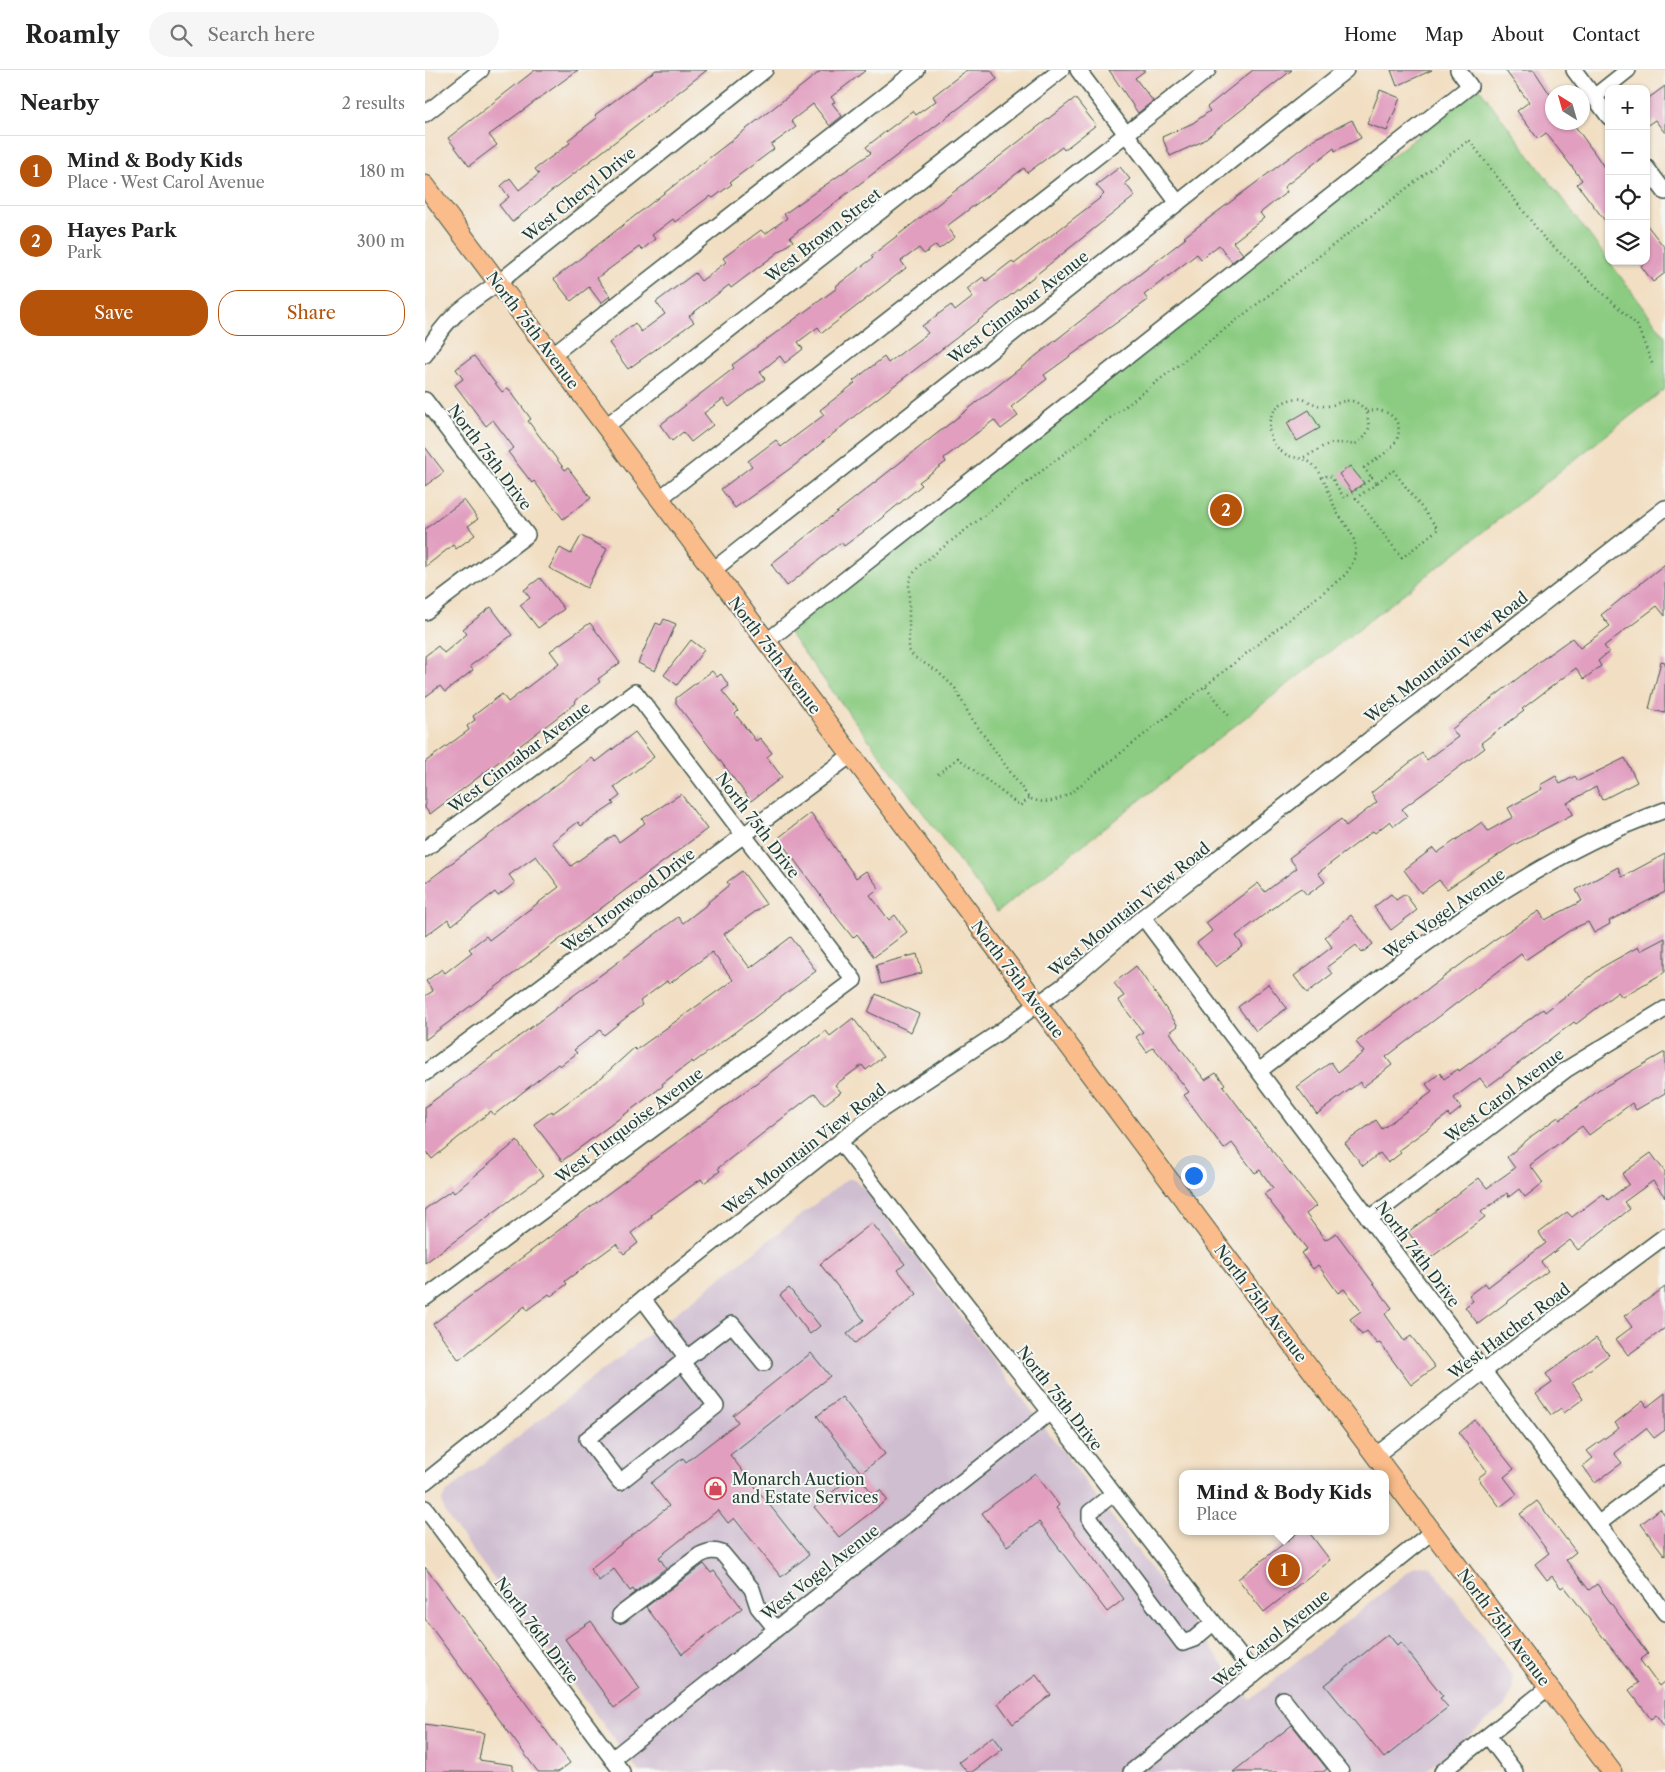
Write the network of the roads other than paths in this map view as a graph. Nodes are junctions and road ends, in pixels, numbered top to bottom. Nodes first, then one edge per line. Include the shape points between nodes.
1 (481, 70) edge
2 (765, 70) edge
3 (917, 70) edge
4 (1061, 70) edge
5 (1078, 70) edge
6 (1208, 70) edge
7 (1346, 70) edge
8 (1459, 70) edge
9 (1574, 70) edge
10 (1628, 70) edge
11 (1594, 97) junction
12 (1605, 112) edge
13 (425, 114) edge
14 (1126, 134) junction
15 (1650, 172) edge
16 (425, 185) edge
17 (1665, 192) edge
18 (1178, 203) junction
19 (498, 283) junction
20 (425, 355) edge
21 (552, 355) junction
22 (425, 400) edge
23 (605, 427) junction
24 (659, 499) junction
25 (1665, 508) edge
26 (712, 571) junction
27 (425, 612) edge
28 (766, 642) junction
29 (635, 692) joint
30 (851, 755) junction
31 (1665, 810) edge
32 (744, 835) junction
33 (425, 850) edge
34 (1143, 917) junction
35 (854, 980) joint
36 (1037, 1005) junction
37 (1665, 1009) edge
38 (1259, 1071) junction
39 (425, 1074) edge
40 (840, 1142) junction
41 (1369, 1218) junction
42 (1665, 1236) edge
43 (425, 1298) edge
44 (643, 1298) junction
45 (684, 1360) junction
46 (764, 1363) dead end
47 (1484, 1371) junction
48 (1049, 1413) junction
49 (1375, 1456) junction
50 (1386, 1470) edge
51 (1389, 1474) edge
52 (1665, 1474) edge
53 (425, 1482) edge
54 (1113, 1494) junction
55 (425, 1508) edge
56 (1598, 1524) junction
57 (1433, 1531) junction
58 (1665, 1613) edge
59 (620, 1615) dead end
60 (1213, 1623) junction
61 (776, 1629) junction
62 (1254, 1674) junction
63 (1549, 1687) junction
64 (1283, 1699) dead end
65 (1487, 1736) junction
66 (612, 1759) junction
67 (622, 1772) edge
68 (1131, 1772) edge
69 (1341, 1772) edge
70 (1442, 1772) edge
71 (1515, 1772) edge
72 (1612, 1772) edge

1 - 13 street
2 - 19 street, West Cheryl Drive
3 - 21 street
4 - 23 street, West Brown Street
5 - 14 street
6 - 14 street
7 - 18 street, West Cinnabar Avenue
8 - 28 street via 1470,86
9 - 11 street
10 - 11 street
11 - 12 street
14 - 18 street
14 - 24 street
15 - 17 street
16 - 19 main road, North 75th Avenue
18 - 26 street, West Cinnabar Avenue
19 - 20 street, West Cheryl Drive via 455,312
19 - 21 main road, North 75th Avenue
21 - 23 main road, North 75th Avenue
22 - 27 street, North 75th Drive via 527,535
23 - 24 main road, North 75th Avenue
24 - 26 main road, North 75th Avenue
25 - 34 street, West Mountain View Road
26 - 28 main road, North 75th Avenue
28 - 30 main road, North 75th Avenue
29 - 32 street, North 75th Drive
29 - 33 street, West Cinnabar Avenue
30 - 32 street, West Ironwood Drive
30 - 36 main road, North 75th Avenue
31 - 38 street, West Vogel Avenue via 1588,843 1533,872 1410,957
32 - 35 street, North 75th Drive
32 - 39 street, West Ironwood Drive
34 - 36 street, West Mountain View Road
34 - 38 street, North 74th Drive
35 - 43 street, West Turquoise Avenue
36 - 40 street, West Mountain View Road via 872,1116
36 - 49 main road, North 75th Avenue
37 - 41 street, West Carol Avenue via 1567,1069
38 - 41 street, North 74th Drive
40 - 44 street, West Mountain View Road
40 - 48 street, North 75th Drive
41 - 47 street, North 74th Drive
42 - 47 street, West Hatcher Road
44 - 45 street
44 - 53 street, West Mountain View Road via 516,1409
45 - 45 street via 587,1439 620,1482 715,1406
45 - 46 street via 732,1324
47 - 49 street, West Hatcher Road
47 - 56 street, North 74th Drive
48 - 54 street, North 75th Drive
48 - 61 street, West Vogel Avenue
49 - 50 main road, North 75th Avenue
51 - 57 main road, North 75th Avenue
52 - 56 street
54 - 60 street, North 75th Drive
54 - 60 street via 1091,1512 1090,1519 1183,1643 1194,1639
55 - 66 street, North 76th Drive
56 - 58 street, North 74th Drive
57 - 62 street, West Carol Avenue
57 - 63 main road, North 75th Avenue
59 - 61 street via 709,1550 722,1553 752,1590 758,1607
60 - 62 street, North 75th Drive
61 - 66 street, West Vogel Avenue
62 - 68 street, West Carol Avenue
63 - 65 street
63 - 72 main road, North 75th Avenue
64 - 69 street
65 - 70 street
65 - 71 street
66 - 67 street, North 76th Drive

